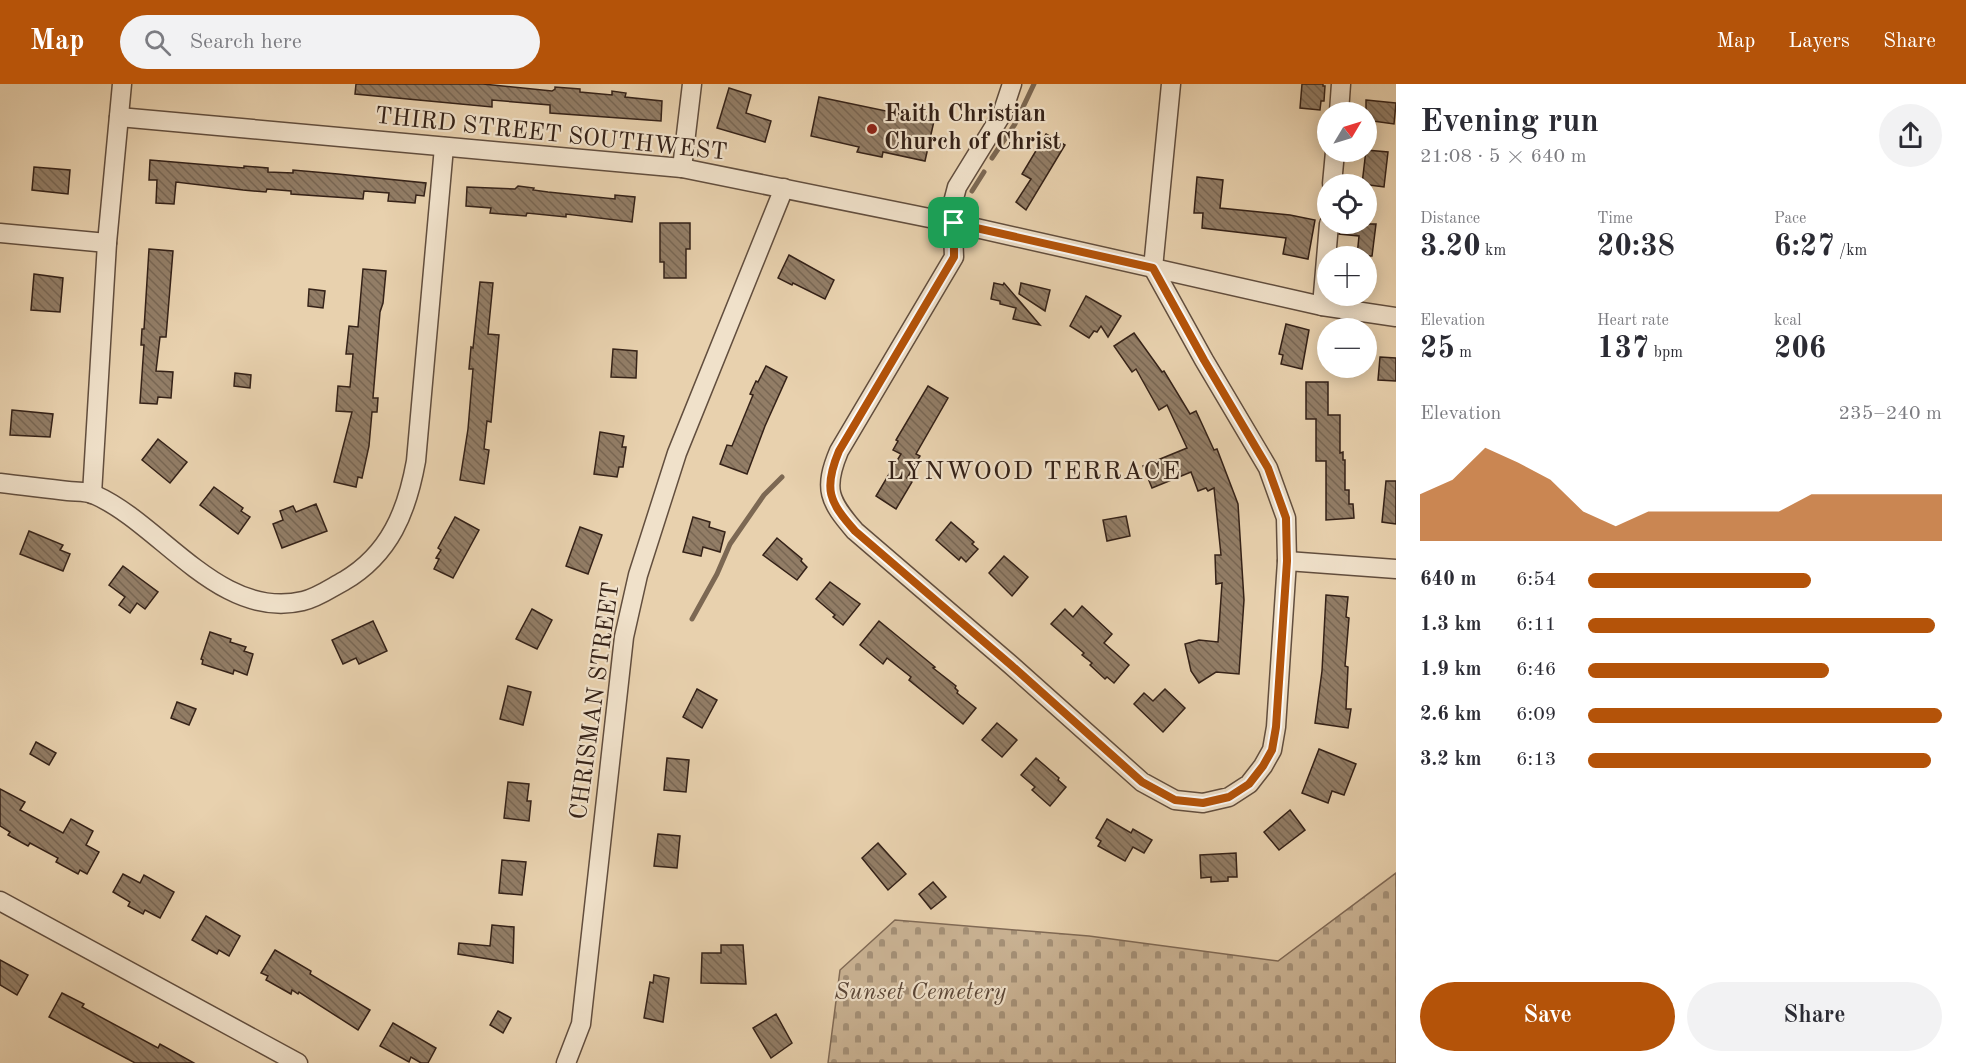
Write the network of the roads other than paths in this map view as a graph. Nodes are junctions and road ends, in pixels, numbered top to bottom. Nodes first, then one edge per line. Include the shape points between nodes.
1 (122, 84) edge
2 (692, 84) edge
3 (1012, 84) edge
4 (1171, 84) edge
5 (1341, 84) edge
6 (1340, 102) edge
7 (119, 117) junction
8 (444, 147) junction
9 (682, 168) junction
10 (784, 188) junction
11 (954, 223) junction
12 (0, 233) edge
13 (107, 243) junction
14 (1153, 268) junction
15 (1317, 305) edge
16 (1322, 306) edge
17 (1396, 316) edge
18 (0, 483) edge
19 (92, 494) junction
20 (1287, 561) junction
21 (1396, 569) edge
22 (0, 901) edge
23 (570, 1062) edge
24 (298, 1063) edge

1 - 7 street
2 - 9 street
3 - 11 street via 1002,114 957,187 952,206
4 - 14 street
5 - 6 street
7 - 8 street, THIRD STREET SOUTHWEST
7 - 13 street
8 - 9 street, THIRD STREET SOUTHWEST
8 - 19 street via 416,461 410,494 393,532 370,562 349,578 304,601 278,604 248,598 214,583 114,505
9 - 10 street, THIRD STREET SOUTHWEST
10 - 11 street, THIRD STREET SOUTHWEST
10 - 23 street, CHRISMAN STREET via 676,453 638,575 624,637 581,1024
11 - 14 street, THIRD STREET SOUTHWEST
11 - 20 street via 954,257 839,451 831,472 830,492 838,512 855,531 1142,782 1175,800 1203,803 1229,797 1249,784 1272,750
12 - 13 street
13 - 19 street
14 - 15 street, THIRD STREET SOUTHWEST
14 - 20 street via 1268,468 1286,518
16 - 17 street, THIRD STREET SOUTHWEST
18 - 19 street
20 - 21 street
22 - 24 street

